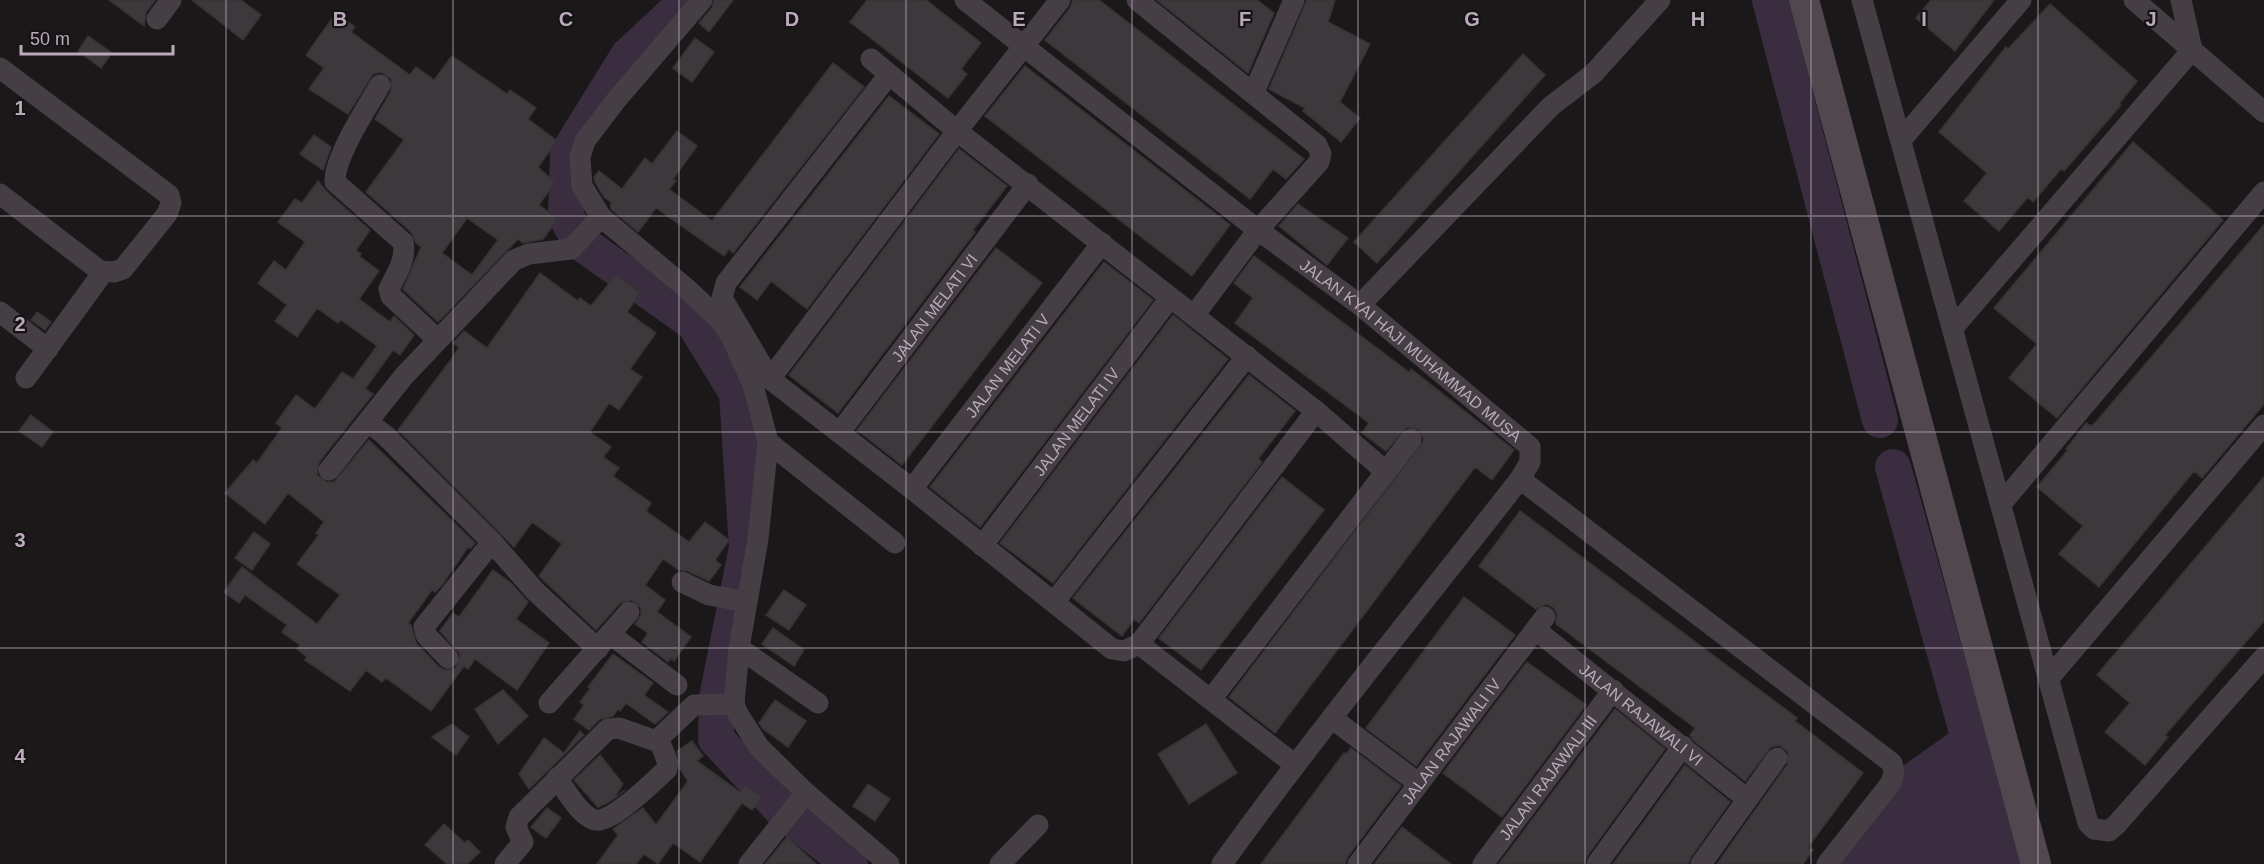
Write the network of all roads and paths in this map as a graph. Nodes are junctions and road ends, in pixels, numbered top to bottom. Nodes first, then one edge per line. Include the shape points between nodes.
1 (171, 0) edge
2 (702, 0) edge
3 (964, 0) edge
4 (1060, 0) edge
5 (1137, 0) edge
6 (1660, 0) edge
7 (1804, 0) edge
8 (1862, 0) edge
9 (2021, 0) edge
10 (2134, 0) edge
11 (2181, 0) edge
12 (1290, 2) edge
13 (157, 19) dead end
14 (1024, 46) junction
15 (2192, 50) junction
16 (871, 59) dead end
17 (0, 68) edge
18 (888, 76) junction
19 (380, 85) dead end
20 (1254, 92) junction
21 (2260, 99) edge
22 (957, 131) junction
23 (1902, 139) junction
24 (1028, 184) junction
25 (2264, 192) edge
26 (0, 194) edge
27 (1258, 230) junction
28 (587, 232) junction
29 (1102, 243) junction
30 (100, 272) junction
31 (1170, 298) junction
32 (1360, 305) junction
33 (0, 312) edge
34 (1195, 314) junction
35 (1953, 328) junction
36 (437, 339) junction
37 (48, 349) junction
38 (1247, 356) junction
39 (26, 378) dead end
40 (771, 379) junction
41 (1317, 411) junction
42 (368, 422) junction
43 (2264, 425) edge
44 (840, 432) junction
45 (1411, 439) dead end
46 (768, 442) junction
47 (329, 470) dead end
48 (1385, 471) junction
49 (1520, 479) junction
50 (912, 489) junction
51 (2001, 504) junction
52 (492, 542) junction
53 (895, 543) dead end
54 (982, 546) junction
55 (682, 582) dead end
56 (738, 600) junction
57 (1054, 602) junction
58 (629, 612) dead end
59 (1540, 623) joint
60 (604, 641) junction
61 (1139, 644) junction
62 (739, 648) junction
63 (2264, 657) edge
64 (448, 658) dead end
65 (2050, 677) junction
66 (677, 685) dead end
67 (1613, 690) junction
68 (1212, 698) junction
69 (549, 703) dead end
70 (818, 703) dead end
71 (728, 704) junction
72 (1333, 718) junction
73 (659, 740) junction
74 (1683, 747) junction
75 (1778, 758) dead end
76 (1294, 764) junction
77 (557, 778) junction
78 (1418, 783) junction
79 (1748, 799) junction
80 (801, 800) junction
81 (1038, 825) dead end
82 (505, 864) edge
83 (749, 864) edge
84 (889, 864) edge
85 (1000, 864) edge
86 (1222, 864) edge
87 (1358, 864) edge
88 (1483, 864) edge
89 (1597, 864) edge
90 (1701, 864) edge
91 (1827, 864) edge
92 (2036, 864) edge

1 - 13 street
2 - 28 street via 585,141 580,157
3 - 14 street, JALAN KYAI HAJI MUHAMMAD MUSA
4 - 14 street
5 - 20 street
6 - 32 street via 1593,74 1551,106
7 - 92 street
8 - 23 street
9 - 23 street
10 - 15 street
11 - 15 street
12 - 20 street
14 - 22 street
14 - 27 street, JALAN KYAI HAJI MUHAMMAD MUSA
15 - 21 street
15 - 35 street
16 - 18 street
17 - 30 street via 169,195 167,214 123,269
18 - 22 street
18 - 40 street via 723,290 724,303
19 - 36 street via 342,157 335,182 403,242 403,260 389,289 391,296
20 - 27 street via 1317,145 1321,154 1319,162
22 - 24 street
22 - 40 street
23 - 35 street
24 - 29 street
24 - 44 street, JALAN MELATI VI
25 - 51 street
26 - 30 street
27 - 32 street, JALAN KYAI HAJI MUHAMMAD MUSA
27 - 34 street
28 - 36 street via 560,252 529,254 514,260
28 - 46 street via 686,288 720,320 753,385
29 - 31 street
29 - 50 street, JALAN MELATI V
30 - 37 street
31 - 34 street
31 - 54 street, JALAN MELATI IV
32 - 49 street, JALAN KYAI HAJI MUHAMMAD MUSA via 1526,441 1531,457
33 - 37 street
34 - 38 street
35 - 51 street
36 - 42 street
37 - 39 street
38 - 41 street
38 - 57 street
40 - 44 street
41 - 48 street
41 - 61 street
42 - 47 street
42 - 52 street
43 - 65 street
44 - 50 street
45 - 48 street
46 - 53 street
46 - 56 street via 758,539
48 - 68 street
49 - 72 street, JALAN KYAI HAJI MUHAMMAD MUSA
49 - 91 street via 1892,763 1891,783
50 - 54 street
51 - 65 street
52 - 60 street via 535,591
52 - 64 street via 424,627 426,635
54 - 57 street
55 - 56 street via 709,595
56 - 62 street
57 - 61 street via 1112,649 1124,651
58 - 60 street
59 - 67 street, JALAN RAJAWALI VI
59 - 78 street, JALAN RAJAWALI IV
60 - 66 street
60 - 69 street
61 - 68 street
62 - 70 street
62 - 71 street
63 - 65 street via 2117,824 2101,832 2088,823
67 - 74 street, JALAN RAJAWALI VI
67 - 88 street, JALAN RAJAWALI III
68 - 76 street
71 - 73 street via 691,707
71 - 80 street
72 - 76 street, JALAN KYAI HAJI MUHAMMAD MUSA
72 - 78 street
73 - 77 street via 612,728 592,741
73 - 77 street via 667,769 603,820 587,815
74 - 79 street, JALAN RAJAWALI VI
74 - 89 street
75 - 79 street
76 - 86 street, JALAN KYAI HAJI MUHAMMAD MUSA
77 - 82 street via 517,820 523,842
78 - 87 street, JALAN RAJAWALI IV
79 - 90 street
80 - 83 street
80 - 84 street
81 - 85 street

